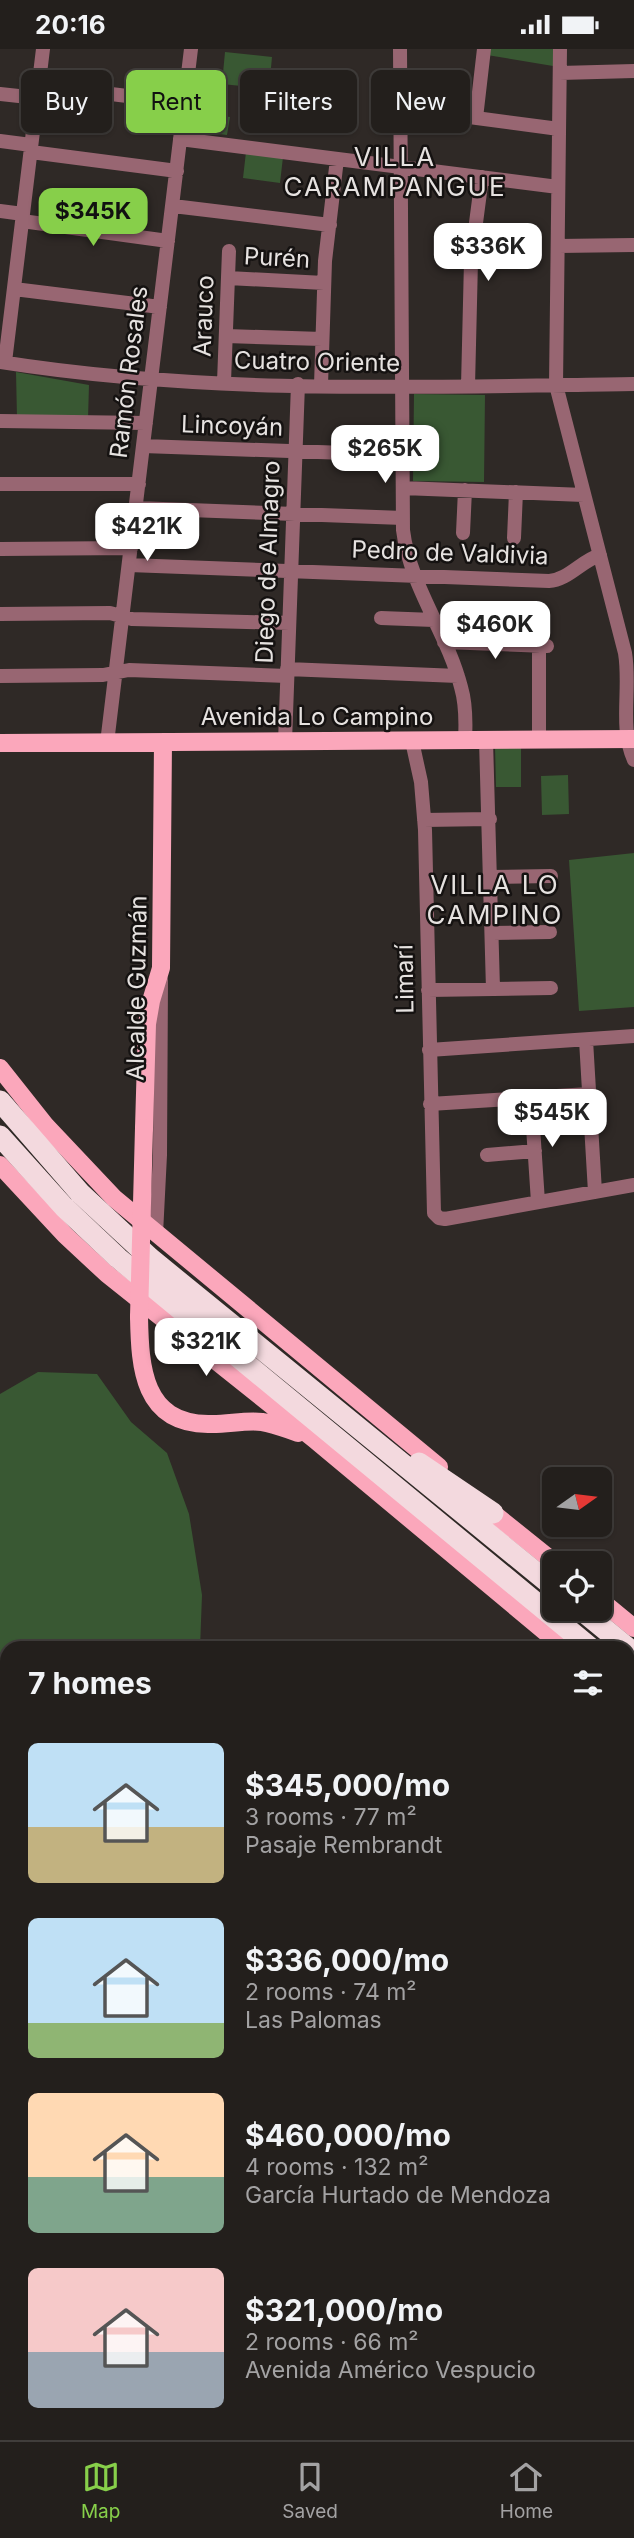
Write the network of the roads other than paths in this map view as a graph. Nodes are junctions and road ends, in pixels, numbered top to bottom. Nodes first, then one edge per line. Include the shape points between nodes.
1 (43, 49) edge
2 (191, 49) edge
3 (400, 49) edge
4 (484, 49) edge
5 (560, 49) edge
6 (41, 70) edge
7 (188, 70) edge
8 (400, 70) edge
9 (634, 71) edge
10 (560, 73) junction
11 (21, 93) edge
12 (0, 94) edge
13 (470, 117) edge
14 (476, 118) junction
15 (559, 129) junction
16 (33, 133) edge
17 (181, 133) edge
18 (401, 133) edge
19 (180, 139) junction
20 (0, 141) edge
21 (31, 149) junction
22 (337, 159) junction
23 (402, 167) junction
24 (177, 171) junction
25 (482, 177) junction
26 (558, 187) junction
27 (173, 206) junction
28 (0, 211) edge
29 (23, 218) junction
30 (330, 225) junction
31 (168, 241) junction
32 (634, 245) edge
33 (558, 246) junction
34 (229, 251) dead end
35 (228, 278) junction
36 (324, 283) junction
37 (10, 285) edge
38 (160, 307) junction
39 (226, 336) junction
40 (322, 339) junction
41 (3, 362) edge
42 (152, 380) junction
43 (224, 382) junction
44 (298, 384) junction
45 (634, 384) edge
46 (321, 385) junction
47 (556, 385) junction
48 (468, 386) junction
49 (403, 387) junction
50 (0, 421) edge
51 (146, 423) junction
52 (143, 446) junction
53 (295, 451) junction
54 (403, 455) junction
55 (0, 484) edge
56 (139, 484) junction
57 (403, 488) junction
58 (465, 490) junction
59 (516, 492) junction
60 (584, 495) junction
61 (136, 508) junction
62 (293, 513) junction
63 (403, 518) junction
64 (463, 533) dead end
65 (514, 538) dead end
66 (131, 548) junction
67 (0, 549) edge
68 (600, 555) junction
69 (129, 565) junction
70 (291, 571) junction
71 (414, 575) junction
72 (0, 614) edge
73 (123, 616) junction
74 (380, 618) dead end
75 (434, 620) junction
76 (289, 623) junction
77 (444, 642) junction
78 (116, 673) junction
79 (287, 673) junction
80 (458, 675) junction
81 (0, 676) edge
82 (630, 739) edge
83 (465, 740) junction
84 (486, 740) junction
85 (539, 740) junction
86 (412, 741) junction
87 (285, 742) junction
88 (0, 743) edge
89 (107, 743) junction
90 (163, 743) junction
91 (634, 760) edge
92 (489, 819) junction
93 (424, 820) junction
94 (551, 876) dead end
95 (491, 877) junction
96 (492, 933) junction
97 (550, 933) dead end
98 (161, 968) junction
99 (551, 988) dead end
100 (493, 989) junction
101 (428, 990) junction
102 (634, 1036) edge
103 (586, 1040) junction
104 (429, 1050) junction
105 (0, 1068) edge
106 (0, 1088) edge
107 (589, 1094) junction
108 (531, 1097) junction
109 (0, 1101) edge
110 (430, 1104) junction
111 (0, 1136) edge
112 (0, 1144) edge
113 (42, 1151) junction
114 (535, 1151) junction
115 (487, 1155) dead end
116 (0, 1165) edge
117 (29, 1170) junction
118 (634, 1185) edge
119 (595, 1192) junction
120 (538, 1202) junction
121 (156, 1234) junction
122 (347, 1420) junction
123 (314, 1439) junction
124 (493, 1513) junction
125 (542, 1553) edge
126 (542, 1578) edge
127 (612, 1610) edge
128 (595, 1621) edge
129 (634, 1628) edge
130 (556, 1641) edge
131 (582, 1641) edge
132 (619, 1641) edge

1 - 6 street
2 - 7 street, Ramón Rosales
3 - 8 street
4 - 14 street
5 - 10 street
9 - 10 street
10 - 15 street
11 - 12 street
13 - 14 street
14 - 15 street
15 - 26 street
16 - 21 street
17 - 19 street, Ramón Rosales
18 - 23 street
19 - 22 street
19 - 24 street, Ramón Rosales
20 - 21 street
21 - 24 street
21 - 29 street
22 - 23 street
22 - 30 street
23 - 25 street
23 - 49 street
24 - 27 street, Ramón Rosales
25 - 26 street
25 - 48 street via 470,276
26 - 33 street
27 - 30 street
27 - 31 street, Ramón Rosales
28 - 29 street
29 - 31 street
29 - 37 street
30 - 36 street
31 - 38 street, Ramón Rosales
32 - 33 street
33 - 47 street
34 - 35 street, Arauco
35 - 36 street, Purén
35 - 39 street, Arauco
36 - 40 street
37 - 38 street
37 - 41 street
38 - 42 street, Ramón Rosales
39 - 40 street
39 - 43 street, Arauco
40 - 46 street
41 - 42 street, Cuatro Oriente
42 - 43 street, Cuatro Oriente
42 - 51 street, Ramón Rosales
43 - 44 street, Cuatro Oriente
44 - 46 street, Cuatro Oriente
44 - 53 street, Diego de Almagro
45 - 47 street, Cuatro Oriente
46 - 49 street, Cuatro Oriente
47 - 48 street, Cuatro Oriente
47 - 60 street
48 - 49 street, Cuatro Oriente
49 - 54 street
50 - 51 street
51 - 52 street, Ramón Rosales
52 - 53 street, Lincoyán
52 - 56 street, Ramón Rosales
53 - 54 street, Lincoyán
53 - 62 street, Diego de Almagro
54 - 57 street
55 - 56 street
56 - 61 street, Ramón Rosales
57 - 58 street
57 - 63 street
58 - 59 street
58 - 64 street
59 - 60 street
59 - 65 street
60 - 68 street
61 - 62 street
61 - 66 street, Ramón Rosales
62 - 63 street
62 - 70 street, Diego de Almagro
63 - 71 street
66 - 67 street
66 - 69 street, Ramón Rosales
68 - 71 street, Pedro de Valdivia via 553,581
68 - 82 street via 627,663
69 - 70 street, Pedro de Valdivia
69 - 73 street, Ramón Rosales
70 - 71 street, Pedro de Valdivia
70 - 76 street, Diego de Almagro
71 - 75 street
72 - 73 street
73 - 76 street
73 - 78 street, Ramón Rosales
74 - 75 street
75 - 77 street
76 - 79 street, Diego de Almagro
77 - 80 street
77 - 85 street via 543,645
78 - 79 street
78 - 81 street
78 - 89 street, Ramón Rosales
79 - 80 street
79 - 87 street, Diego de Almagro
80 - 83 street
82 - 85 main road, Avenida Lo Campino
82 - 91 street
83 - 84 main road, Avenida Lo Campino
83 - 86 main road, Avenida Lo Campino
84 - 85 main road, Avenida Lo Campino
84 - 92 street
86 - 87 main road, Avenida Lo Campino
86 - 93 street, Limarí
87 - 90 main road, Avenida Lo Campino
88 - 89 main road, Avenida Lo Campino
89 - 90 main road, Avenida Lo Campino
90 - 98 main road, Alcalde Guzmán
92 - 93 street
92 - 95 street
93 - 101 street, Limarí
94 - 95 street
95 - 96 street
96 - 97 street
96 - 100 street
98 - 121 street, Alcalde Guzmán
98 - 123 main road, bridge via 147,1024 139,1317 143,1376 153,1396 184,1420 264,1423
99 - 100 street
100 - 101 street
101 - 104 street, Limarí
102 - 103 street
103 - 104 street
103 - 107 street
104 - 110 street, Limarí
105 - 121 main road via 77,1161
106 - 113 highway
107 - 108 street
107 - 119 street
108 - 110 street
108 - 114 street
109 - 113 highway
110 - 120 street, Limarí via 436,1216 445,1219
111 - 117 highway
112 - 117 highway
113 - 122 highway via 150,1258
114 - 115 street
114 - 120 street
116 - 123 main road via 107,1274
117 - 131 highway via 148,1284
118 - 119 street
119 - 120 street
121 - 124 main road
122 - 124 highway
122 - 126 highway
123 - 130 main road
124 - 125 main road
127 - 129 main road
128 - 132 highway

